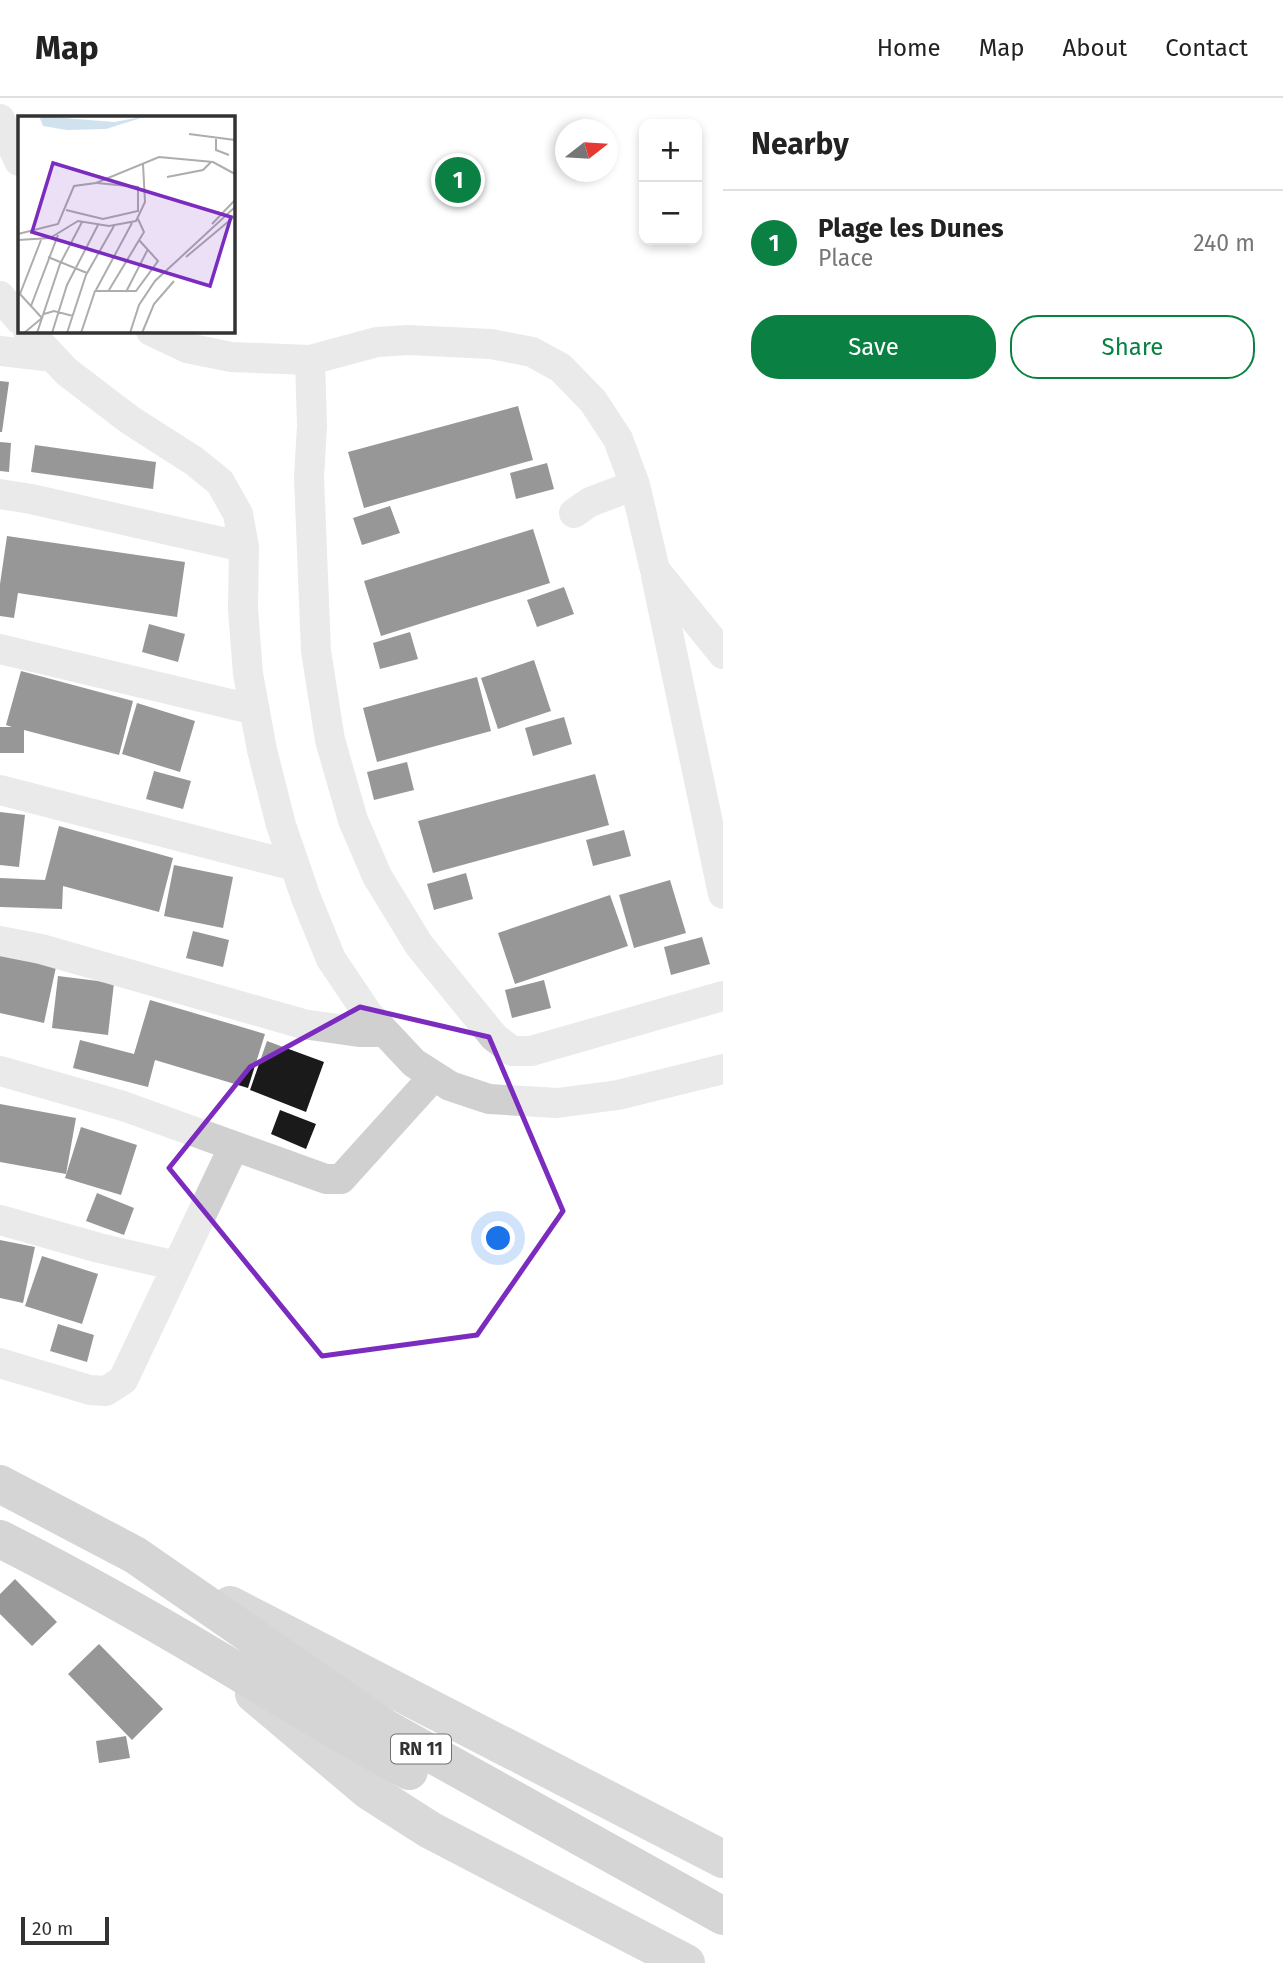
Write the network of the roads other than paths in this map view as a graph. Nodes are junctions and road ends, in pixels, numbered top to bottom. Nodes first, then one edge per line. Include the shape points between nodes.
1 (0, 119) edge
2 (18, 159) edge
3 (0, 296) edge
4 (18, 318) edge
5 (29, 332) edge
6 (154, 332) edge
7 (0, 351) edge
8 (53, 357) junction
9 (310, 360) junction
10 (635, 485) junction
11 (0, 494) edge
12 (574, 513) dead end
13 (244, 547) junction
14 (671, 603) junction
15 (0, 649) edge
16 (723, 653) edge
17 (255, 710) junction
18 (0, 790) edge
19 (295, 866) junction
20 (723, 894) edge
21 (0, 941) edge
22 (723, 996) edge
23 (385, 1032) junction
24 (723, 1069) edge
25 (0, 1071) edge
26 (434, 1076) junction
27 (234, 1146) junction
28 (0, 1220) edge
29 (177, 1266) junction
30 (0, 1363) edge
31 (0, 1484) edge
32 (0, 1539) edge
33 (135, 1555) junction
34 (208, 1654) junction
35 (723, 1859) edge
36 (723, 1916) edge
37 (723, 1938) edge
38 (686, 1963) edge

1 - 2 street
3 - 4 street
5 - 8 street
6 - 9 street via 187,348 231,357
7 - 8 street
8 - 13 street via 130,420 220,482 238,514
9 - 10 street via 377,342 409,340 491,344 532,352 561,368 593,401 618,439
9 - 22 street via 316,651 330,740 353,820 377,876 419,945 494,1037 512,1051 531,1051
10 - 12 street
10 - 14 street via 655,570
11 - 13 street
13 - 17 street via 243,609
14 - 16 street
14 - 20 street
15 - 17 street
17 - 19 street via 268,775
18 - 19 street
19 - 23 street via 331,959
21 - 23 street via 303,1024
23 - 26 street via 414,1063
24 - 26 street via 618,1095 557,1103 489,1099
25 - 27 street via 123,1106
26 - 27 street via 341,1179 326,1179
27 - 29 street
28 - 29 street
29 - 30 street via 123,1380 106,1391
31 - 33 highway, RN 11
32 - 34 highway, RN 11
33 - 35 main road, RN 11
33 - 36 highway, RN 11 via 385,1728
34 - 37 highway, RN 11 via 370,1751
34 - 38 main road, RN 11 via 369,1791 430,1830

